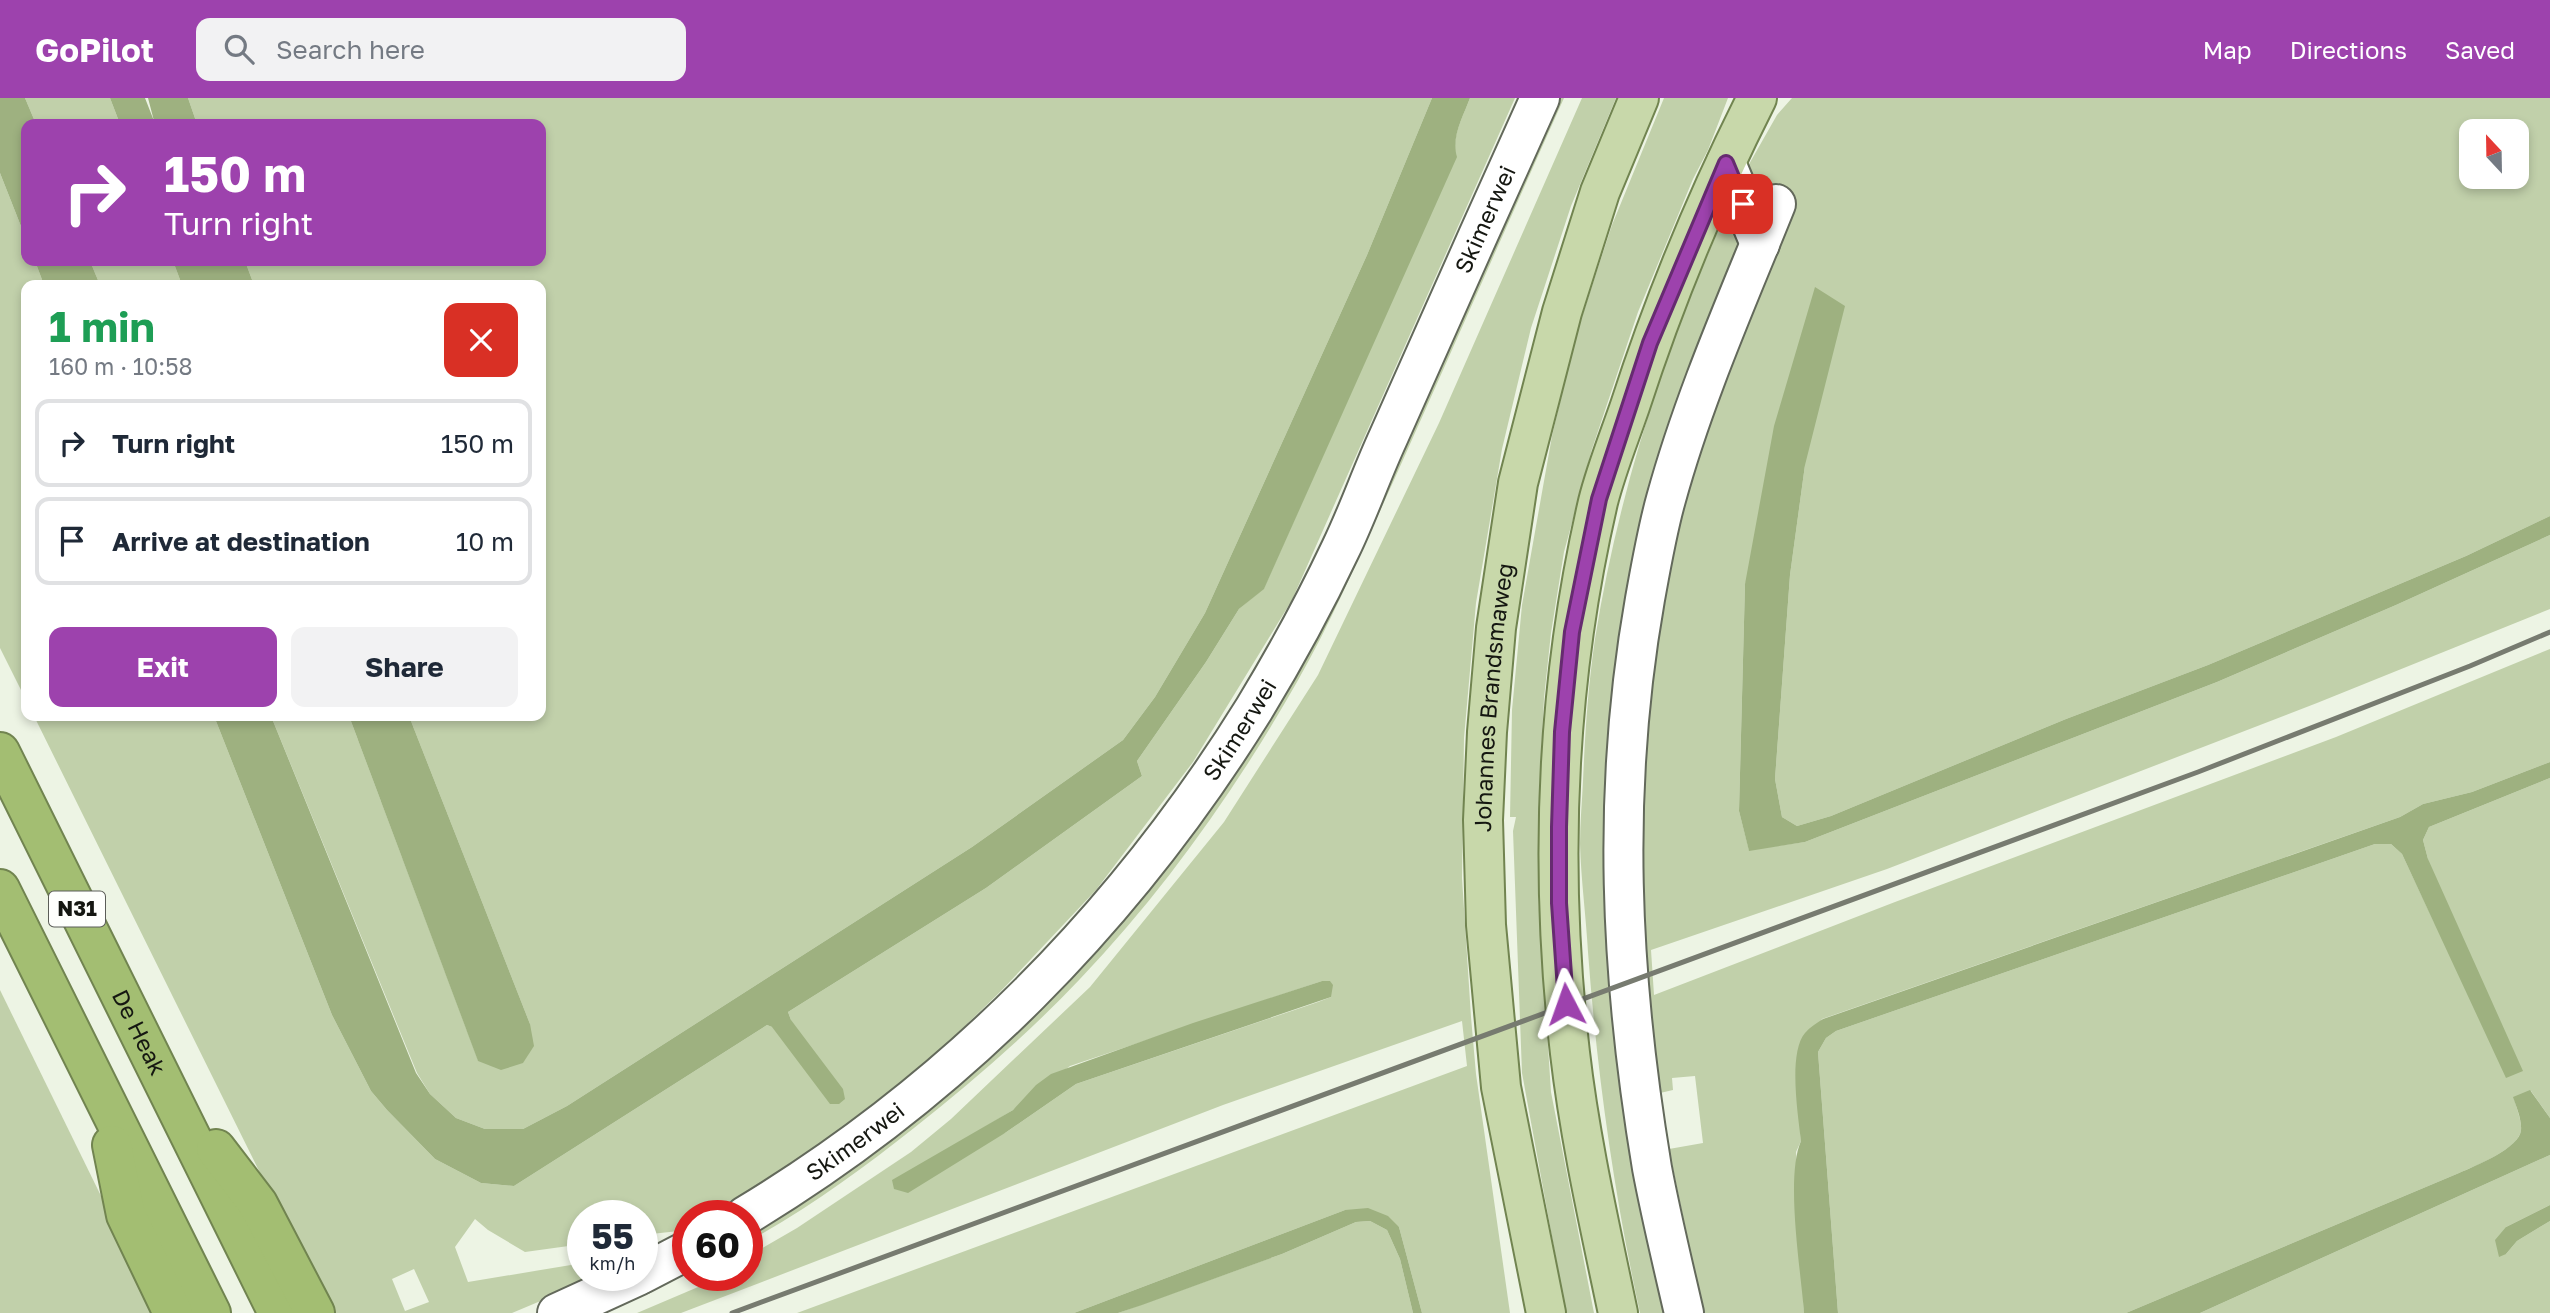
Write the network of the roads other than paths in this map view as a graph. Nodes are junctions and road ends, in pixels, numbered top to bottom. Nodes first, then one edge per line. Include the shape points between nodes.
1 (1540, 98) edge
2 (1639, 98) edge
3 (1757, 98) edge
4 (1726, 163) junction
5 (1776, 204) dead end
6 (1760, 244) junction
7 (0, 752) edge
8 (0, 890) edge
9 (155, 1065) junction
10 (102, 1095) junction
11 (763, 1204) edge
12 (605, 1291) edge
13 (173, 1313) edge
14 (211, 1313) edge
15 (278, 1313) edge
16 (315, 1313) edge
17 (558, 1313) edge
18 (1546, 1313) edge
19 (1618, 1313) edge
20 (1684, 1313) edge

1 - 11 street, Skimerwei via 1341,548 1254,708 1214,769 1120,894 1003,1021 917,1096
2 - 18 main road, Johannes Brandsmaweg via 1600,192 1562,312 1518,483 1496,628 1487,732 1483,820 1486,925 1501,1087
3 - 4 main road
4 - 6 street
4 - 19 main road via 1650,343 1599,499 1572,632 1562,732 1559,903 1570,1052
5 - 6 street
6 - 20 street via 1714,355 1666,499 1635,658 1628,737 1622,879 1625,947 1649,1147
7 - 9 highway, De Heak / N31
8 - 10 highway, N31
9 - 15 highway, De Heak / N31
9 - 16 highway, N31 via 257,1204
10 - 13 highway, N31 via 126,1215
10 - 14 highway, N31
12 - 17 street

